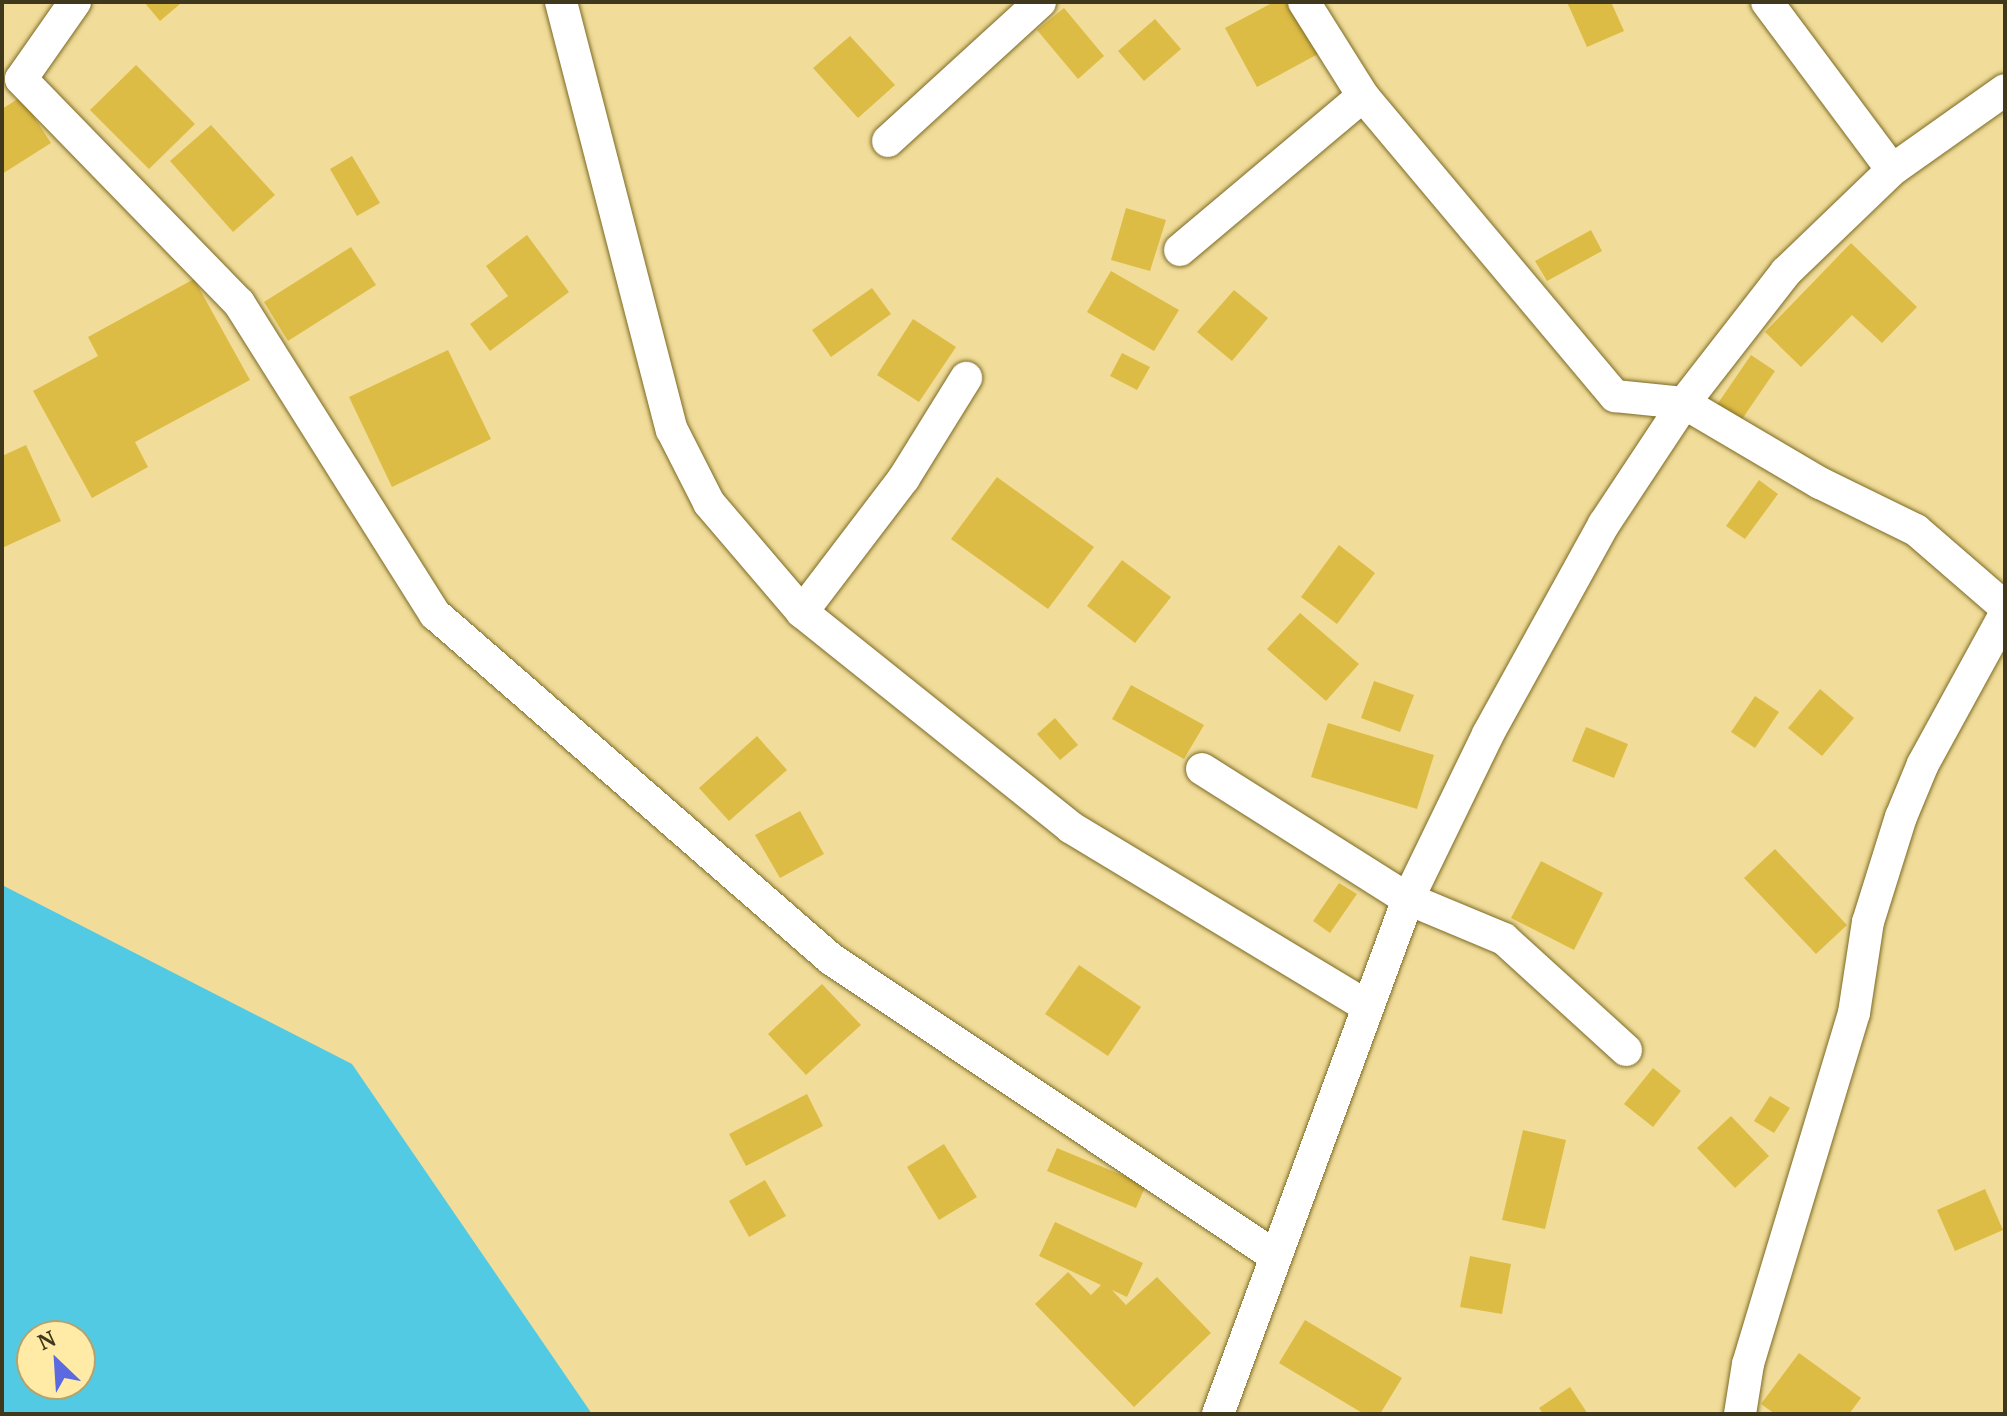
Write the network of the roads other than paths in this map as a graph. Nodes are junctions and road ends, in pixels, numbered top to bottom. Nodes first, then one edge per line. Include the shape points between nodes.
1 (75, 2) edge
2 (561, 2) edge
3 (1040, 2) edge
4 (1304, 2) edge
5 (1767, 2) edge
6 (2005, 90) edge
7 (1363, 96) junction
8 (888, 141) dead end
9 (1892, 170) junction
10 (1180, 250) dead end
11 (966, 378) dead end
12 (1684, 403) junction
13 (2005, 607) edge
14 (802, 612) junction
15 (2005, 614) edge
16 (1202, 769) dead end
17 (1408, 899) junction
18 (1365, 1005) junction
19 (1626, 1050) dead end
20 (1275, 1256) junction
21 (1218, 1414) edge
22 (1740, 1414) edge

1 - 20 street via 21,79 239,303 435,614 831,959
2 - 14 street via 672,430 709,503
3 - 8 street
4 - 7 street
5 - 9 street
6 - 9 street
7 - 10 street
7 - 12 street via 1615,396
9 - 12 street via 1786,272
11 - 14 street via 904,478
12 - 13 street via 1820,483 1916,530
12 - 17 street via 1596,538 1488,734
14 - 18 street via 1070,827
15 - 22 street via 1923,764 1901,817 1868,922 1854,1013 1748,1364
16 - 17 street
17 - 18 street
17 - 19 street via 1504,939
18 - 20 street
20 - 21 street

